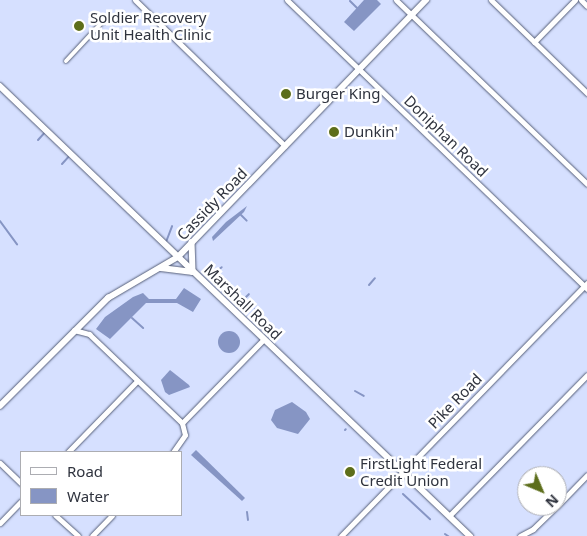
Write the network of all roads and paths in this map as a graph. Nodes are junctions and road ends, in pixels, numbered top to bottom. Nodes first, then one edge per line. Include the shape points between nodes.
1 (135, 0) edge
2 (287, 0) edge
3 (396, 0) edge
4 (426, 0) edge
5 (491, 0) edge
6 (575, 0) edge
7 (581, 0) edge
8 (587, 6) edge
9 (412, 15) junction
10 (106, 18) dead end
11 (534, 42) junction
12 (66, 61) dead end
13 (359, 69) junction
14 (0, 86) edge
15 (587, 93) edge
16 (285, 146) junction
17 (587, 184) edge
18 (192, 242) junction
19 (178, 256) junction
20 (160, 268) junction
21 (193, 272) junction
22 (586, 286) edge
23 (74, 330) junction
24 (264, 339) junction
25 (587, 375) edge
26 (137, 381) junction
27 (0, 406) edge
28 (182, 422) junction
29 (69, 451) edge
30 (174, 451) edge
31 (0, 463) edge
32 (403, 472) junction
33 (587, 475) edge
34 (20, 482) edge
35 (567, 496) edge
36 (20, 502) edge
37 (56, 516) edge
38 (111, 516) edge
39 (449, 516) junction
40 (547, 516) edge
41 (0, 523) edge
42 (78, 536) edge
43 (92, 536) edge
44 (340, 536) edge
45 (470, 536) edge
46 (520, 536) edge

1 - 16 street
2 - 13 street, Doniphan Road
3 - 9 street
4 - 9 street, Cassidy Road
5 - 11 street
6 - 11 street
7 - 8 street
9 - 13 street, Cassidy Road
9 - 17 street
10 - 12 street
11 - 15 street
13 - 16 street, Cassidy Road
13 - 22 street, Doniphan Road
14 - 19 street, Marshall Road
16 - 18 street, Cassidy Road
18 - 19 street, Cassidy Road
18 - 21 street
19 - 20 street, Cassidy Road
19 - 21 street, Marshall Road
20 - 21 street
20 - 23 street, Cassidy Road via 108,298
21 - 24 street, Marshall Road
22 - 32 street, Pike Road
23 - 26 street via 89,334
23 - 27 street, Cassidy Road
24 - 28 street
24 - 32 street, Marshall Road
25 - 39 street
26 - 28 street
26 - 29 street
28 - 30 street via 185,435
31 - 34 street
32 - 39 street, Marshall Road
32 - 44 street, Pike Road
33 - 35 street
36 - 41 street
37 - 42 street
38 - 43 street
39 - 45 street, Marshall Road
40 - 46 street

